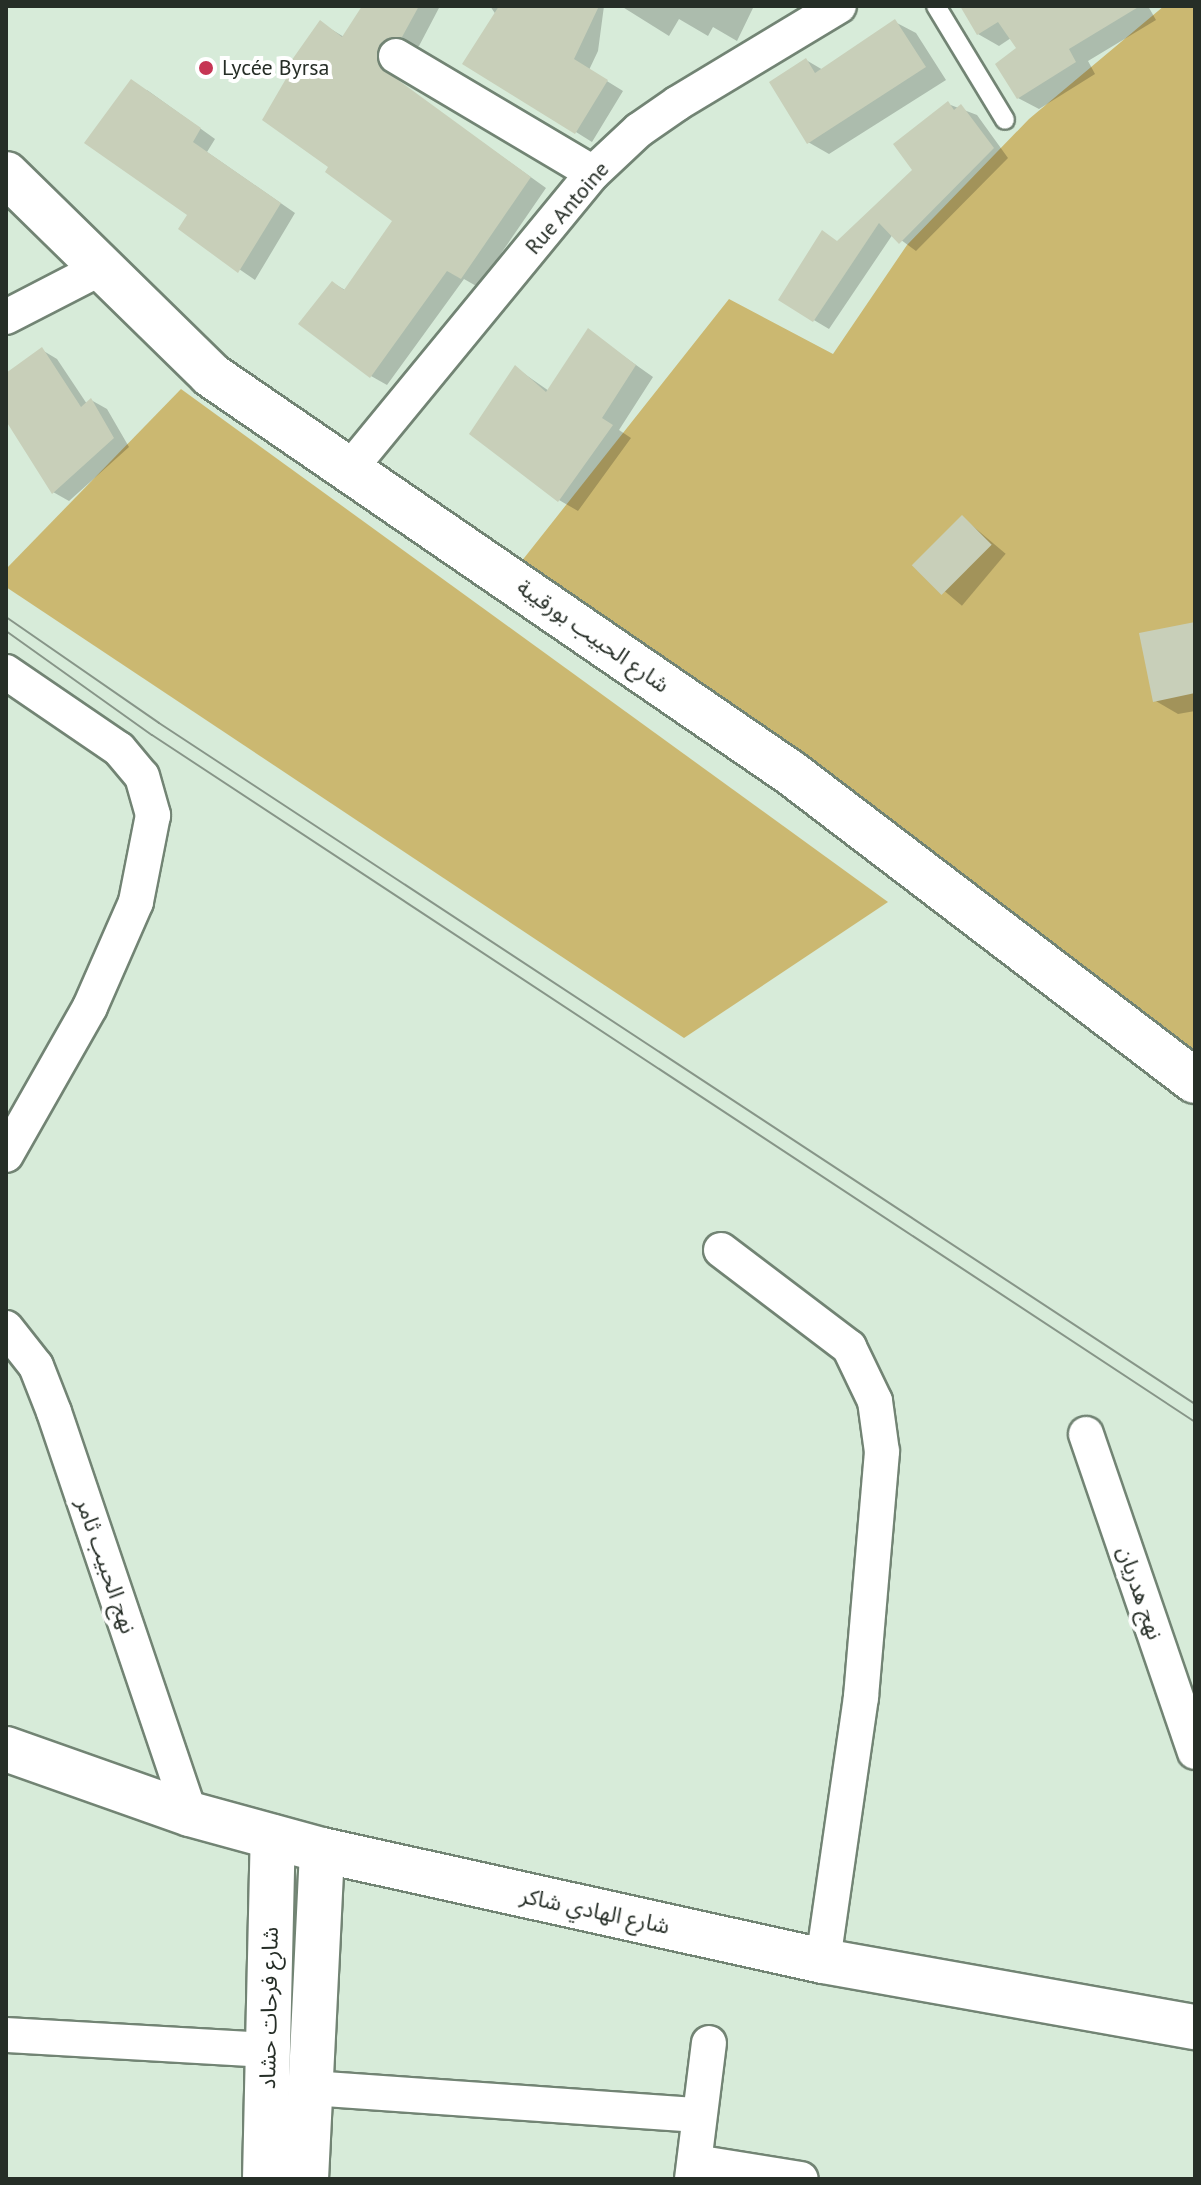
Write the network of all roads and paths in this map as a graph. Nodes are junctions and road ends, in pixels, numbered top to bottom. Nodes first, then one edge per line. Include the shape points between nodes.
1 (936, 6) edge
2 (836, 7) edge
3 (396, 56) dead end
4 (1005, 120) dead end
5 (593, 173) junction
6 (6, 174) edge
7 (99, 269) junction
8 (6, 317) edge
9 (348, 471) junction
10 (6, 672) edge
11 (1195, 1081) edge
12 (6, 1155) edge
13 (721, 1250) dead end
14 (6, 1328) edge
15 (1086, 1434) dead end
16 (6, 1749) edge
17 (1195, 1752) edge
18 (190, 1814) junction
19 (273, 1837) junction
20 (322, 1850) junction
21 (823, 1961) junction
22 (1195, 2027) edge
23 (6, 2035) edge
24 (709, 2043) dead end
25 (268, 2050) junction
26 (310, 2088) junction
27 (699, 2115) junction
28 (694, 2171) edge
29 (265, 2179) edge
30 (306, 2179) edge
31 (801, 2179) edge

1 - 4 lane
2 - 5 street, Rue Antoine via 678,103
3 - 5 street
5 - 9 street, Rue Antoine
6 - 7 street, شارع الحبيب بورقيبة
7 - 8 street
7 - 9 street, شارع الحبيب بورقيبة via 211,375
9 - 11 street, شارع الحبيب بورقيبة via 791,773
10 - 12 street via 119,749 142,776 153,815 136,902 90,1007
13 - 21 street via 849,1347 875,1401 880,1439 861,1697
14 - 18 street, نهج الحبيب ثامر via 36,1366 54,1412
15 - 17 street, نهج هدريان
16 - 18 street, شارع الهادي شاكر
18 - 19 street, شارع الهادي شاكر
19 - 20 street, شارع الهادي شاكر
19 - 25 street, شارع فرحات حشاد
20 - 21 street, شارع الهادي شاكر
20 - 26 street, شارع فرحات حشاد
21 - 22 street, شارع الهادي شاكر
23 - 25 street
24 - 27 street
25 - 29 street, شارع فرحات حشاد
26 - 27 street
26 - 30 street, شارع فرحات حشاد
27 - 28 street
28 - 31 street

